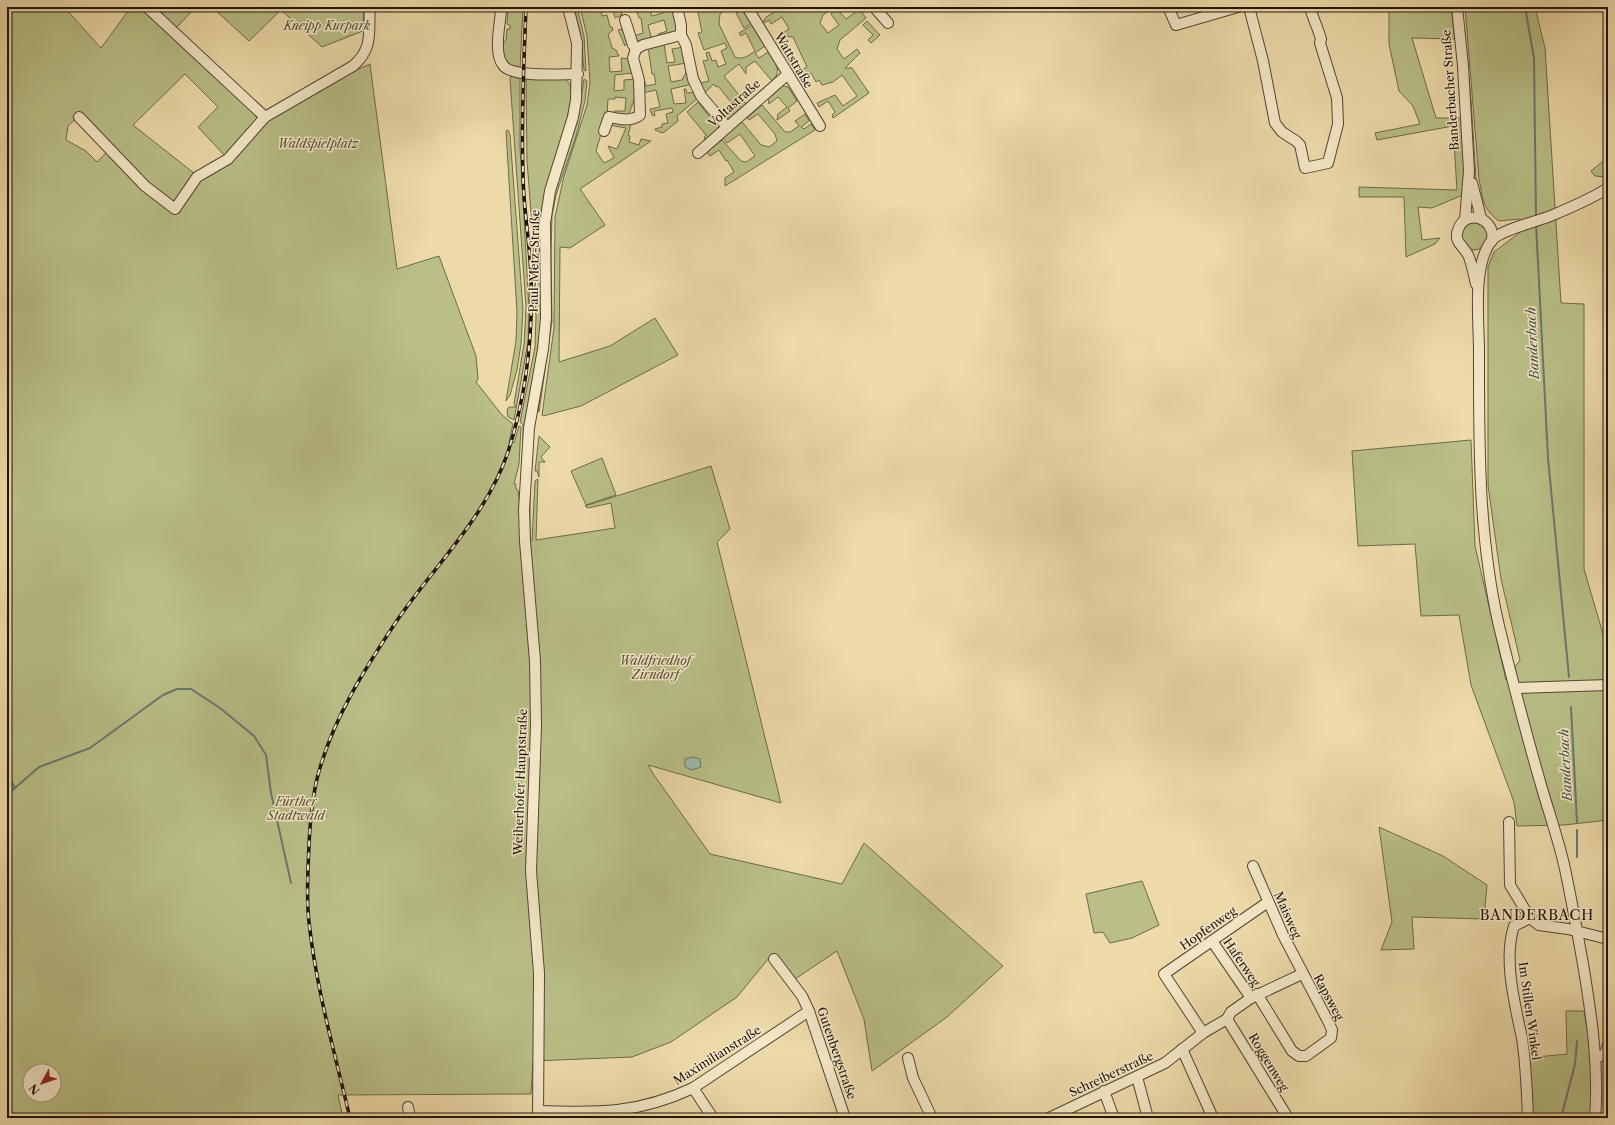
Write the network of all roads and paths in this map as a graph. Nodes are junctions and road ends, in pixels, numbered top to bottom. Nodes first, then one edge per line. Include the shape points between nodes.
1 (147, 7) edge
2 (370, 7) edge
3 (501, 7) edge
4 (568, 7) edge
5 (677, 7) edge
6 (747, 7) edge
7 (874, 7) edge
8 (1168, 7) edge
9 (1238, 7) edge
10 (1249, 7) edge
11 (1310, 7) edge
12 (1457, 7) edge
13 (625, 20) dead end
14 (888, 23) dead end
15 (681, 35) junction
16 (636, 49) junction
17 (578, 74) junction
18 (788, 74) junction
19 (79, 117) dead end
20 (265, 117) junction
21 (820, 126) dead end
22 (727, 127) junction
23 (604, 131) dead end
24 (698, 152) dead end
25 (1470, 171) junction
26 (1608, 188) edge
27 (1481, 218) junction
28 (1465, 220) junction
29 (1489, 225) junction
30 (1522, 226) junction
31 (1489, 244) junction
32 (1466, 251) junction
33 (1478, 298) junction
34 (527, 447) joint
35 (1608, 685) edge
36 (1515, 688) junction
37 (1509, 822) dead end
38 (1253, 866) dead end
39 (1268, 902) junction
40 (1530, 918) junction
41 (1578, 932) junction
42 (1608, 939) edge
43 (1212, 941) junction
44 (774, 959) dead end
45 (1302, 974) junction
46 (1254, 996) junction
47 (809, 1012) junction
48 (1227, 1019) junction
49 (1203, 1033) junction
50 (1608, 1045) edge
51 (1182, 1049) junction
52 (908, 1058) dead end
53 (1596, 1058) junction
54 (1137, 1077) junction
55 (693, 1088) junction
56 (1104, 1091) junction
57 (408, 1107) dead end
58 (538, 1115) edge
59 (410, 1118) edge
60 (714, 1118) edge
61 (845, 1118) edge
62 (932, 1118) edge
63 (1050, 1118) edge
64 (1114, 1118) edge
65 (1148, 1118) edge
66 (1213, 1118) edge
67 (1288, 1118) edge
68 (1528, 1118) edge
69 (1595, 1118) edge

1 - 20 street
2 - 20 street via 367,47 362,58 353,66
3 - 17 street via 498,46 503,66 508,70 523,73
4 - 17 street, Paul-Metz-Straße via 577,43
5 - 15 street
6 - 18 street, Wattstraße
7 - 14 street
8 - 9 street via 1176,25
10 - 11 street via 1275,123 1300,146 1305,168 1328,164 1338,124 1337,98
12 - 25 street, Banderbacher Straße
13 - 16 street
15 - 16 street
15 - 22 street via 700,96
16 - 23 street via 633,58 638,80 640,115 628,120 609,117
17 - 34 street, Paul-Metz-Straße via 573,117 550,191 545,223 546,318
18 - 21 street, Wattstraße
18 - 22 street, Voltastraße
19 - 20 street via 145,186 175,209 197,177 228,159
22 - 24 street, Voltastraße
25 - 27 street, Banderbacher Straße
25 - 28 street, Banderbacher Straße
26 - 30 street via 1554,215
27 - 28 street
27 - 29 street
28 - 32 street via 1460,225 1457,235 1459,245
29 - 30 street
29 - 31 street
30 - 31 street via 1500,234
31 - 32 street via 1477,253
31 - 33 street via 1481,263
32 - 33 street via 1471,262
33 - 36 street via 1479,471 1482,519 1499,626
34 - 58 street, Weiherhofer Hauptstraße via 524,510 536,726 530,871 539,973
35 - 36 street
36 - 41 street via 1565,868
37 - 40 street via 1510,885
38 - 39 street, Maisweg
39 - 43 street, Hopfenweg
39 - 45 street, Maisweg
40 - 41 street via 1539,925
40 - 68 street, Im Stillen Winkel via 1514,926 1510,938 1510,961 1522,1039
41 - 42 street
41 - 53 street
43 - 46 street, Haferweg
43 - 49 street, Hopfenweg via 1164,974
44 - 47 street, Gutenbergstraße via 802,996
45 - 46 street, Schreiberstraße
45 - 46 street, Rapsweg via 1332,1030 1331,1038 1306,1056 1299,1056 1292,1051
46 - 48 street, Schreiberstraße via 1231,1012
47 - 55 street, Maximilianstraße
47 - 61 street, Gutenbergstraße
48 - 49 street, Schreiberstraße
48 - 67 street, Roggenweg
49 - 51 street, Schreiberstraße
50 - 53 street via 1605,1054
51 - 54 street, Schreiberstraße via 1164,1063
51 - 66 street
52 - 62 street via 913,1078
53 - 69 street
54 - 56 street, Schreiberstraße
54 - 65 street
55 - 58 street, Maximilianstraße via 660,1102 618,1111
55 - 60 street
56 - 63 street, Schreiberstraße
56 - 64 street
57 - 59 street

